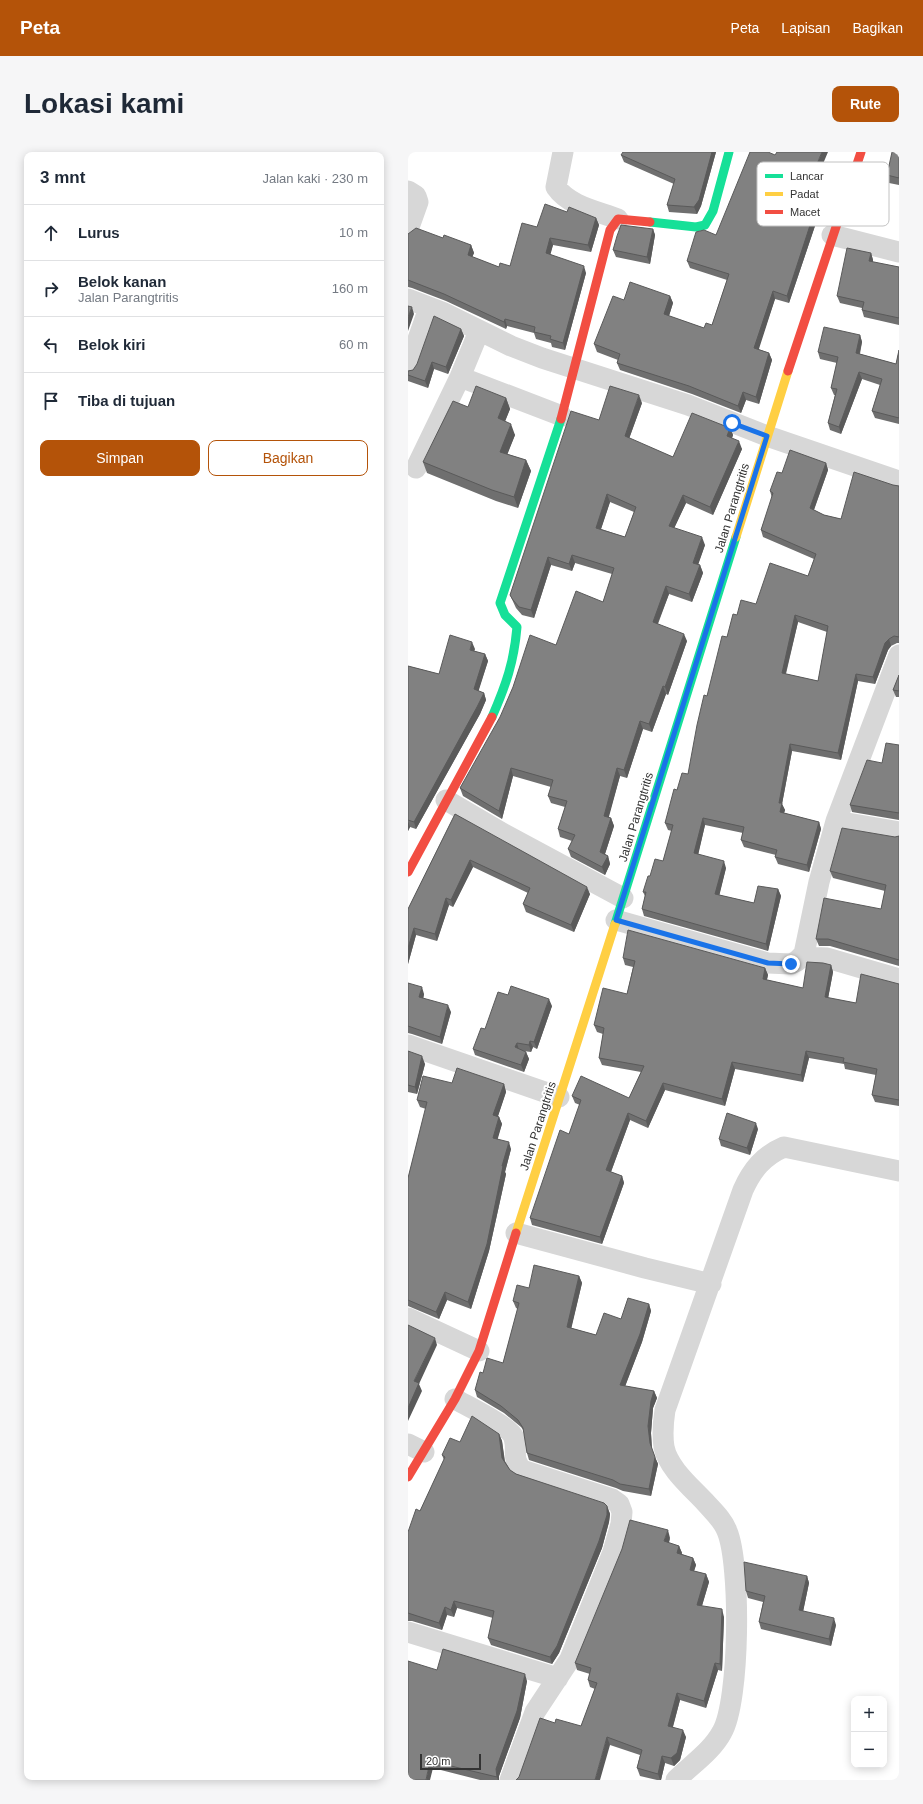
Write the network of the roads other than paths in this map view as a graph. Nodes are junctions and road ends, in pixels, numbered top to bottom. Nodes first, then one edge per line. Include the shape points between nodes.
1 (562, 152) edge
2 (730, 152) edge
3 (861, 152) edge
4 (858, 162) edge
5 (408, 191) edge
6 (618, 219) junction
7 (835, 226) edge
8 (408, 230) edge
9 (832, 235) junction
10 (899, 252) edge
11 (408, 299) edge
12 (429, 308) junction
13 (479, 331) junction
14 (408, 367) edge
15 (573, 368) junction
16 (460, 377) junction
17 (562, 416) junction
18 (767, 436) junction
19 (416, 468) dead end
20 (899, 481) edge
21 (899, 655) edge
22 (890, 705) edge
23 (446, 800) junction
24 (836, 821) junction
25 (899, 832) edge
26 (408, 872) edge
27 (623, 898) junction
28 (616, 920) junction
29 (802, 957) junction
30 (899, 978) edge
31 (408, 1045) edge
32 (559, 1098) junction
33 (899, 1170) edge
34 (516, 1233) junction
35 (711, 1284) junction
36 (408, 1318) edge
37 (479, 1351) junction
38 (455, 1399) junction
39 (416, 1448) edge
40 (408, 1478) edge
41 (408, 1632) edge
42 (558, 1678) junction
43 (510, 1780) edge
44 (676, 1780) edge

1 - 6 street via 556,187 561,193 571,201
2 - 6 main road via 713,211 705,225 696,227
3 - 4 main road, Jalan Parangtritis
5 - 8 street via 416,196 418,202
6 - 15 main road via 610,230
7 - 9 main road, Jalan Parangtritis
9 - 10 street
9 - 18 main road, Jalan Parangtritis
11 - 12 street
12 - 13 street
12 - 14 street
13 - 15 street via 510,346
13 - 16 street
15 - 17 main road
15 - 18 street via 688,405
16 - 17 street
16 - 19 street
17 - 23 main road via 500,603 505,615 517,627 515,653 504,690 491,720
18 - 20 street
18 - 27 main road, Jalan Parangtritis
21 - 22 street
22 - 24 street
23 - 26 main road
23 - 27 street
24 - 25 street
24 - 29 street
27 - 28 main road, Jalan Parangtritis
28 - 29 street via 768,963 791,964
28 - 32 main road, Jalan Parangtritis
29 - 30 street via 827,958
31 - 32 street
32 - 34 main road, Jalan Parangtritis
33 - 35 street via 791,1148 784,1147 774,1152 758,1164 743,1190
34 - 35 street
34 - 37 main road, Jalan Parangtritis
35 - 44 street via 669,1397 662,1431 664,1449 672,1464 715,1512 727,1530 732,1546 735,1566 735,1669 726,1725 708,1749
36 - 37 street
37 - 38 main road, Jalan Parangtritis
38 - 39 main road, Jalan Parangtritis
38 - 42 street via 511,1433 514,1439 515,1460 522,1470 612,1499 619,1504 622,1512 621,1524 606,1572 570,1659
39 - 40 main road, Jalan Parangtritis
41 - 42 street
42 - 43 street via 535,1712

